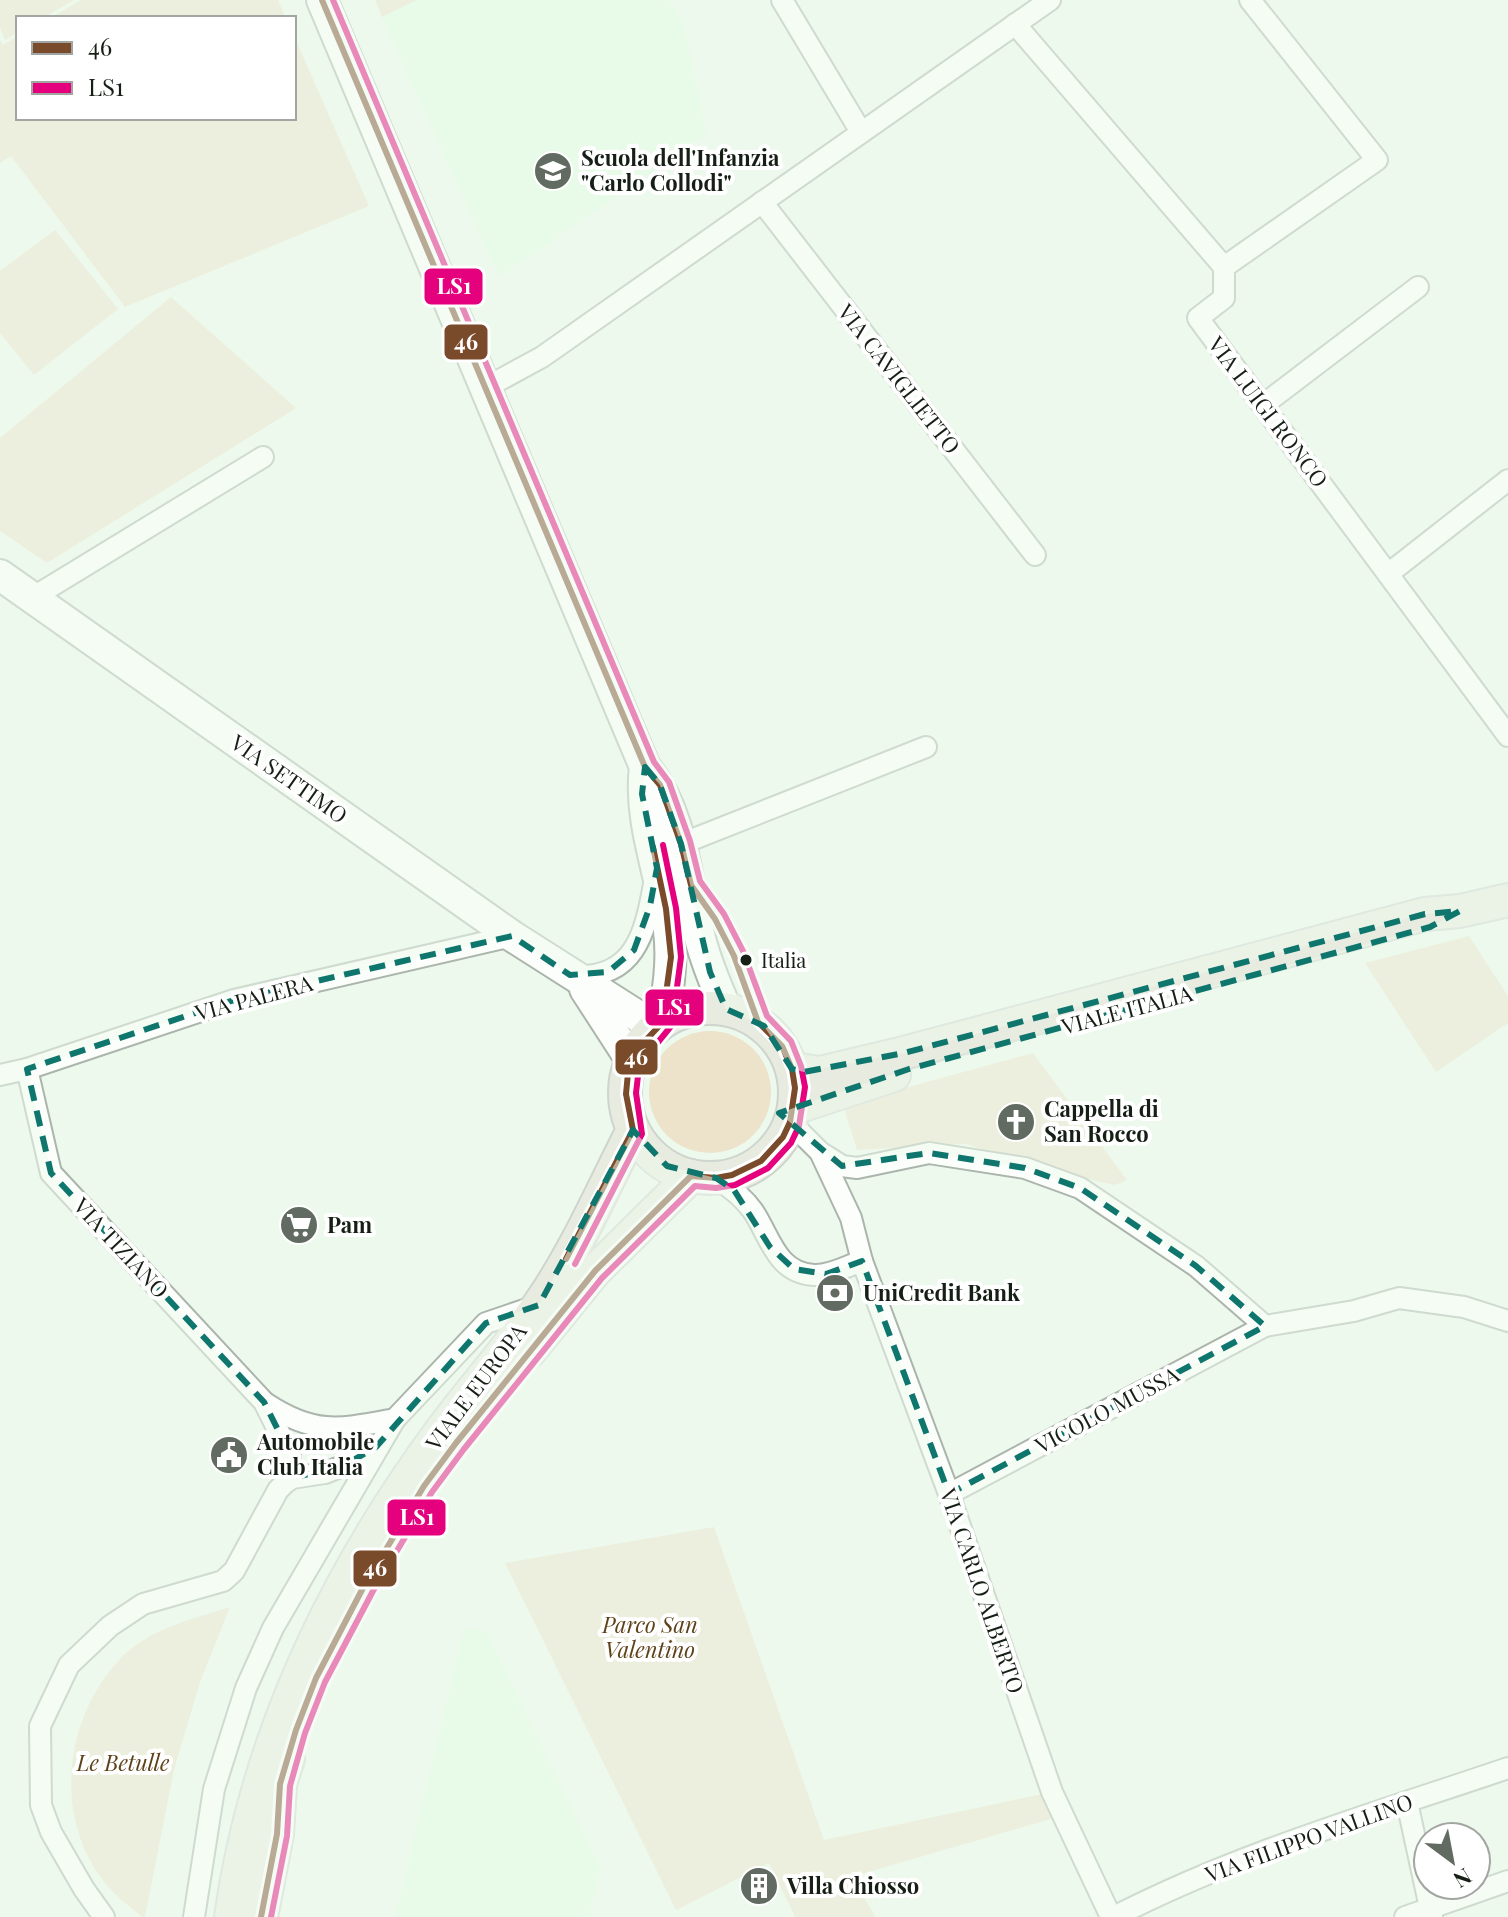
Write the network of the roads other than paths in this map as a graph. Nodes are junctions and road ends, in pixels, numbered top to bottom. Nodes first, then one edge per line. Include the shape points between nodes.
1 (322, 0) edge
2 (782, 0) edge
3 (1050, 0) edge
4 (1250, 0) edge
5 (1015, 24) junction
6 (861, 132) junction
7 (762, 202) junction
8 (1224, 267) junction
9 (1418, 287) dead end
10 (485, 388) junction
11 (1263, 405) junction
12 (263, 457) dead end
13 (1508, 480) edge
14 (1035, 555) dead end
15 (1388, 574) junction
16 (0, 575) edge
17 (32, 598) junction
18 (1508, 736) edge
19 (926, 747) dead end
20 (645, 767) junction
21 (681, 844) junction
22 (657, 868) junction
23 (1504, 908) edge
24 (1460, 911) junction
25 (512, 936) junction
26 (575, 978) junction
27 (726, 1009) junction
28 (659, 1025) junction
29 (631, 1060) junction
30 (27, 1069) junction
31 (792, 1069) junction
32 (0, 1075) edge
33 (792, 1115) junction
34 (633, 1130) junction
35 (820, 1152) junction
36 (704, 1177) junction
37 (862, 1261) junction
38 (539, 1305) junction
39 (1508, 1321) edge
40 (1265, 1326) junction
41 (264, 1402) junction
42 (395, 1419) junction
43 (376, 1447) junction
44 (292, 1478) junction
45 (949, 1494) junction
46 (1508, 1768) edge
47 (1407, 1802) junction
48 (1508, 1881) edge
49 (1431, 1912) edge
50 (104, 1917) edge
51 (194, 1917) edge
52 (231, 1917) edge
53 (261, 1917) edge
54 (1113, 1917) edge
55 (1405, 1917) edge

1 - 10 main road
2 - 6 street
3 - 5 street
4 - 8 street via 1377,160
5 - 6 street
5 - 8 street
6 - 7 street
7 - 10 street via 542,357
7 - 14 street, VIA CAVIGLIETTO
8 - 11 street, VIA LUIGI RONCO via 1224,298 1198,318
9 - 11 street
10 - 20 main road
11 - 15 street, VIA LUIGI RONCO
12 - 17 street
13 - 15 street
15 - 18 street, VIA LUIGI RONCO
16 - 17 main road, VIA SETTIMO
17 - 25 main road, VIA SETTIMO
19 - 21 street
20 - 21 main road via 660,785
20 - 22 main road via 642,794
21 - 27 main road via 699,936
22 - 26 street via 644,933 634,950 608,972
22 - 28 main road via 671,971
23 - 24 main road, VIALE ITALIA
24 - 31 main road, VIALE ITALIA via 1425,914 876,1060 820,1073
24 - 33 main road, VIALE ITALIA via 1430,927 909,1069
25 - 26 main road, VIA SETTIMO
25 - 30 street, VIA PALERA via 234,1000
26 - 28 main road, VIA SETTIMO
26 - 29 main road, VIA SETTIMO
27 - 28 main road via 697,1008
27 - 31 main road via 764,1026 782,1046
28 - 29 main road
29 - 34 main road via 625,1083
30 - 32 street, VIA PALERA
30 - 41 street, VIA TIZIANO via 51,1173
31 - 33 main road
33 - 35 street, VIA CARLO ALBERTO
33 - 36 main road via 783,1137 761,1161
34 - 36 main road via 647,1151 667,1166
34 - 38 main road, VIALE EUROPA
35 - 37 street, VIA CARLO ALBERTO via 851,1218
35 - 40 street via 842,1166 857,1168 929,1153 961,1157 1025,1168 1080,1188 1196,1266
36 - 37 street via 734,1190 762,1225 770,1247 794,1269 826,1274
36 - 53 main road, VIALE EUROPA via 595,1271 424,1486 364,1586 316,1678 296,1730 280,1784 277,1834
37 - 45 street, VIA CARLO ALBERTO
38 - 42 street via 486,1323
38 - 52 main road, VIALE EUROPA via 419,1462 328,1610 274,1741 246,1831
39 - 40 street, VICOLO MUSSA via 1464,1307 1399,1298
40 - 45 street, VICOLO MUSSA
41 - 42 street, VIA TIZIANO via 287,1417 319,1427
41 - 44 street, VIA TIZIANO via 289,1452
42 - 43 street
43 - 44 street via 334,1470
43 - 51 street via 273,1628 246,1688 211,1802
44 - 50 street via 278,1490 234,1571 223,1581 143,1604 110,1626 69,1665 40,1726 41,1805 51,1832
45 - 54 street, VIA CARLO ALBERTO via 1056,1804
46 - 47 street, VIA FILIPPO VALLINO
47 - 49 street
47 - 54 street, VIA FILIPPO VALLINO via 1306,1836
48 - 49 street
49 - 55 street

